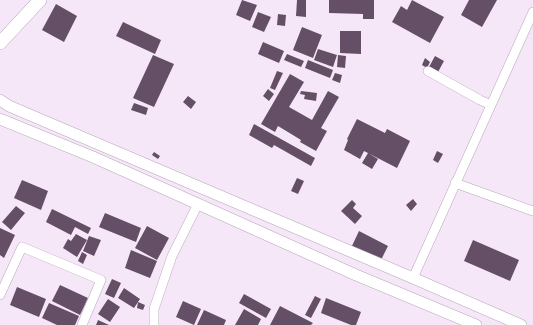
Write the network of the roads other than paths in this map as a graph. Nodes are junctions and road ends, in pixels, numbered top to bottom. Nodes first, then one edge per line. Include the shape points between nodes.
1 (40, 0) edge
2 (533, 12) edge
3 (0, 43) edge
4 (428, 71) dead end
5 (0, 100) edge
6 (491, 105) junction
7 (0, 119) edge
8 (456, 184) junction
9 (198, 204) junction
10 (533, 211) edge
11 (413, 278) junction
12 (0, 295) edge
13 (82, 325) edge
14 (154, 325) edge
15 (476, 325) edge
16 (521, 325) edge

1 - 3 main road
2 - 6 street
4 - 6 street
5 - 11 street
6 - 8 street
7 - 9 street
8 - 10 street
8 - 11 street
9 - 14 street via 172,256 154,309
9 - 15 street via 356,275
11 - 16 street
12 - 13 street via 22,246 100,280

